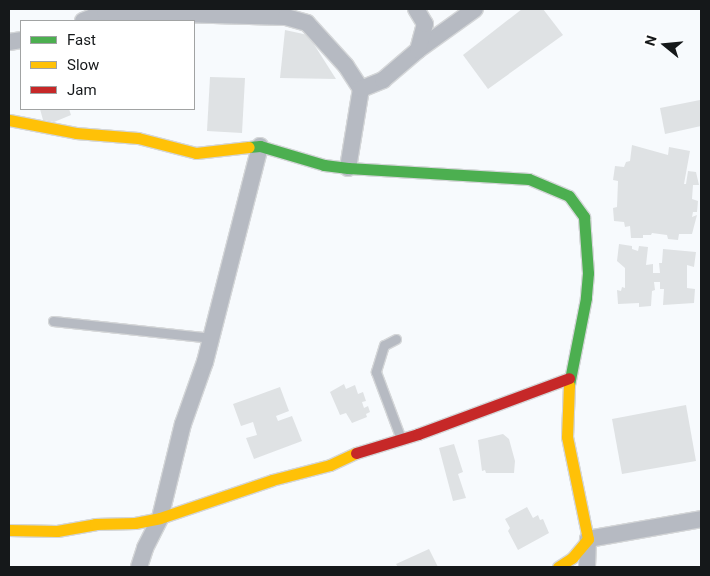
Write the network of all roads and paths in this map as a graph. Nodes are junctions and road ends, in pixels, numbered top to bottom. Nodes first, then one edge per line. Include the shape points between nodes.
1 (416, 9) edge
2 (475, 9) edge
3 (85, 20) edge
4 (418, 50) junction
5 (361, 89) junction
6 (9, 120) edge
7 (260, 146) junction
8 (348, 168) junction
9 (53, 321) dead end
10 (212, 338) junction
11 (396, 339) dead end
12 (569, 378) junction
13 (401, 439) junction
14 (160, 518) junction
15 (701, 519) edge
16 (9, 530) edge
17 (588, 539) junction
18 (139, 567) edge
19 (558, 567) edge
20 (587, 567) edge

1 - 4 street via 424,24
2 - 4 street
3 - 5 street via 105,12 286,17 307,23 346,66
4 - 5 street via 383,80
5 - 8 street
6 - 7 street via 76,133 138,138 196,152
7 - 8 street via 324,165
7 - 10 street
8 - 12 street via 529,179 569,196 584,217 588,273
9 - 10 lane
10 - 14 street via 183,424
11 - 13 lane via 384,345 376,372
12 - 13 street
12 - 17 street via 567,437
13 - 14 street via 366,448 330,465 272,480
14 - 16 street via 57,531
14 - 18 street
15 - 17 street
17 - 19 street via 572,558
17 - 20 street

